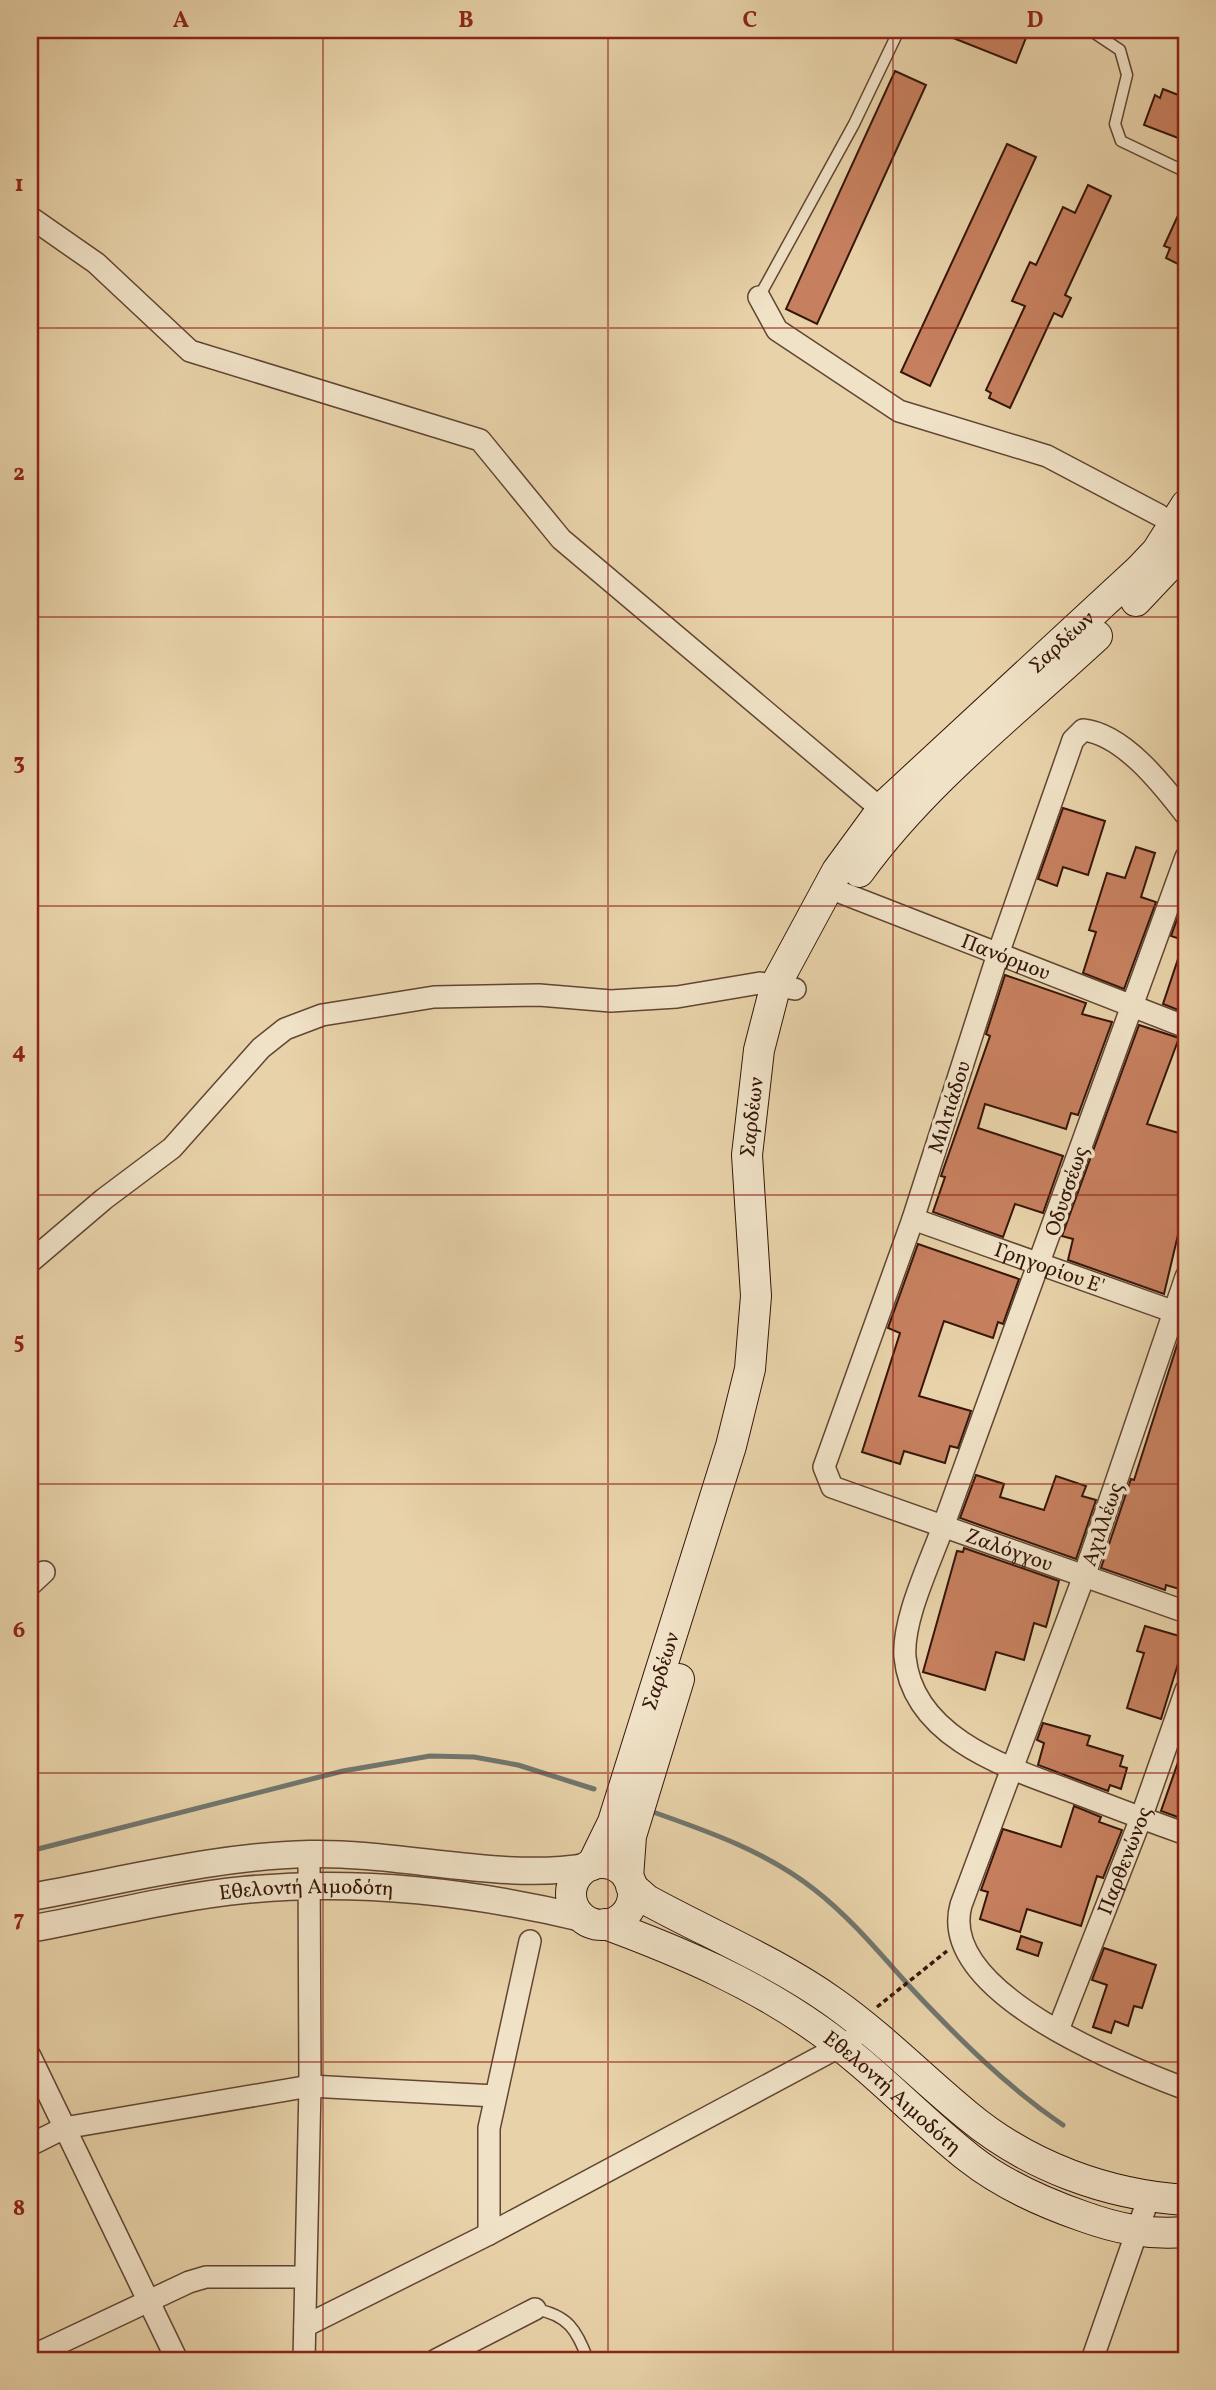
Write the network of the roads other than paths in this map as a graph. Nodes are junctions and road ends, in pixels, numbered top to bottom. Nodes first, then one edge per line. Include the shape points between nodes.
1 (899, 30) edge
2 (1090, 30) edge
3 (1186, 172) edge
4 (30, 217) edge
5 (759, 297) joint
6 (1173, 510) edge
7 (1186, 548) edge
8 (881, 810) junction
9 (1186, 814) edge
10 (1186, 857) edge
11 (836, 890) junction
12 (998, 954) junction
13 (786, 987) junction
14 (1130, 1006) junction
15 (1186, 1027) edge
16 (913, 1219) junction
17 (30, 1262) edge
18 (1040, 1262) junction
19 (1186, 1277) edge
20 (1180, 1314) edge
21 (832, 1487) joint
22 (944, 1524) junction
23 (1084, 1576) junction
24 (1186, 1612) edge
25 (1186, 1690) edge
26 (1013, 1770) junction
27 (1141, 1818) junction
28 (1186, 1834) edge
29 (309, 1854) junction
30 (589, 1866) junction
31 (630, 1882) junction
32 (309, 1886) junction
33 (30, 1897) edge
34 (594, 1921) junction
35 (30, 1929) edge
36 (530, 1941) dead end
37 (864, 2025) junction
38 (1058, 2030) junction
39 (842, 2047) junction
40 (30, 2056) edge
41 (310, 2086) junction
42 (1186, 2089) edge
43 (495, 2096) junction
44 (64, 2128) junction
45 (30, 2145) edge
46 (1149, 2197) junction
47 (1186, 2200) edge
48 (1136, 2232) junction
49 (1186, 2232) edge
50 (489, 2234) junction
51 (305, 2277) junction
52 (149, 2301) junction
53 (535, 2309) joint
54 (304, 2326) junction
55 (30, 2357) edge
56 (177, 2360) edge
57 (304, 2360) edge
58 (436, 2360) edge
59 (588, 2360) edge
60 (1092, 2360) edge

1 - 5 lane via 854,124
2 - 3 lane via 1121,50 1127,75 1115,124 1121,141
4 - 8 street via 96,264 190,351 480,440 561,539
5 - 6 street via 777,330 899,411 1047,456
6 - 8 main road, Σαρδέων via 1157,551 1139,570
7 - 11 main road, Σαρδέων via 1156,583 916,804
8 - 11 main road, Σαρδέων
9 - 12 street, Μιλτιάδου via 1123,745 1083,730 1073,740
10 - 14 street, Οδυσσέως
11 - 12 street, Πανόρμου
11 - 13 main road, Σαρδέων
12 - 14 street, Πανόρμου
12 - 16 street, Μιλτιάδου
13 - 17 street via 760,984 677,997 611,1001 434,997 322,1015 285,1029 261,1048 172,1148
13 - 30 main road, Σαρδέων via 759,1051 747,1155 756,1296 748,1381 617,1809 608,1836
13 - 31 main road, Σαρδέων via 768,1123 767,1192 775,1286 769,1371 750,1450 631,1836
14 - 15 street, Πανόρμου
14 - 18 street, Οδυσσέως
16 - 18 street, Γρηγορίου Ε'
16 - 21 street, Μιλτιάδου via 824,1467
18 - 20 street, Γρηγορίου Ε'
18 - 22 street, Οδυσσέως
19 - 20 street, Αχιλλέως
20 - 23 street, Αχιλλέως
21 - 22 street, Ζαλόγγου
22 - 23 street, Ζαλόγγου
22 - 26 street, Οδυσσέως via 910,1621 905,1655 908,1671 923,1703 950,1733
23 - 24 street, Ζαλόγγου
23 - 26 street, Αχιλλέως
25 - 27 street, Παρθενώνος
26 - 27 street, Οδυσσέως
26 - 38 street, Αχιλλέως via 958,1914 960,1941 985,1979
27 - 28 street, Οδυσσέως
27 - 38 street, Παρθενώνος
29 - 30 street via 542,1871
29 - 32 street
29 - 33 street via 212,1865
30 - 31 main road via 612,1865
30 - 34 main road via 577,1875 571,1898
31 - 34 main road via 630,1907 615,1922
31 - 37 main road, Εθελοντή Αιμοδότη via 647,1900 800,1981
32 - 34 street, Εθελοντή Αιμοδότη via 435,1892
32 - 35 street, Εθελοντή Αιμοδότη via 211,1895
32 - 41 street
34 - 39 main road, Εθελοντή Αιμοδότη via 735,1977
36 - 43 street
37 - 39 street
37 - 46 main road, Εθελοντή Αιμοδότη via 969,2117 1010,2146 1082,2179
38 - 42 street via 1113,2060
39 - 48 main road, Εθελοντή Αιμοδότη via 997,2178 1064,2210
39 - 50 street
40 - 44 street
41 - 43 street
41 - 44 street
41 - 51 street
43 - 50 street via 487,2151
44 - 45 street
44 - 52 street
46 - 47 main road, Εθελοντή Αιμοδότη
46 - 48 street
48 - 49 main road, Εθελοντή Αιμοδότη
48 - 60 street
50 - 54 street
51 - 52 street via 206,2277
51 - 54 street
52 - 55 street
52 - 56 street
53 - 58 street
53 - 59 lane via 556,2313 568,2322
54 - 57 street

